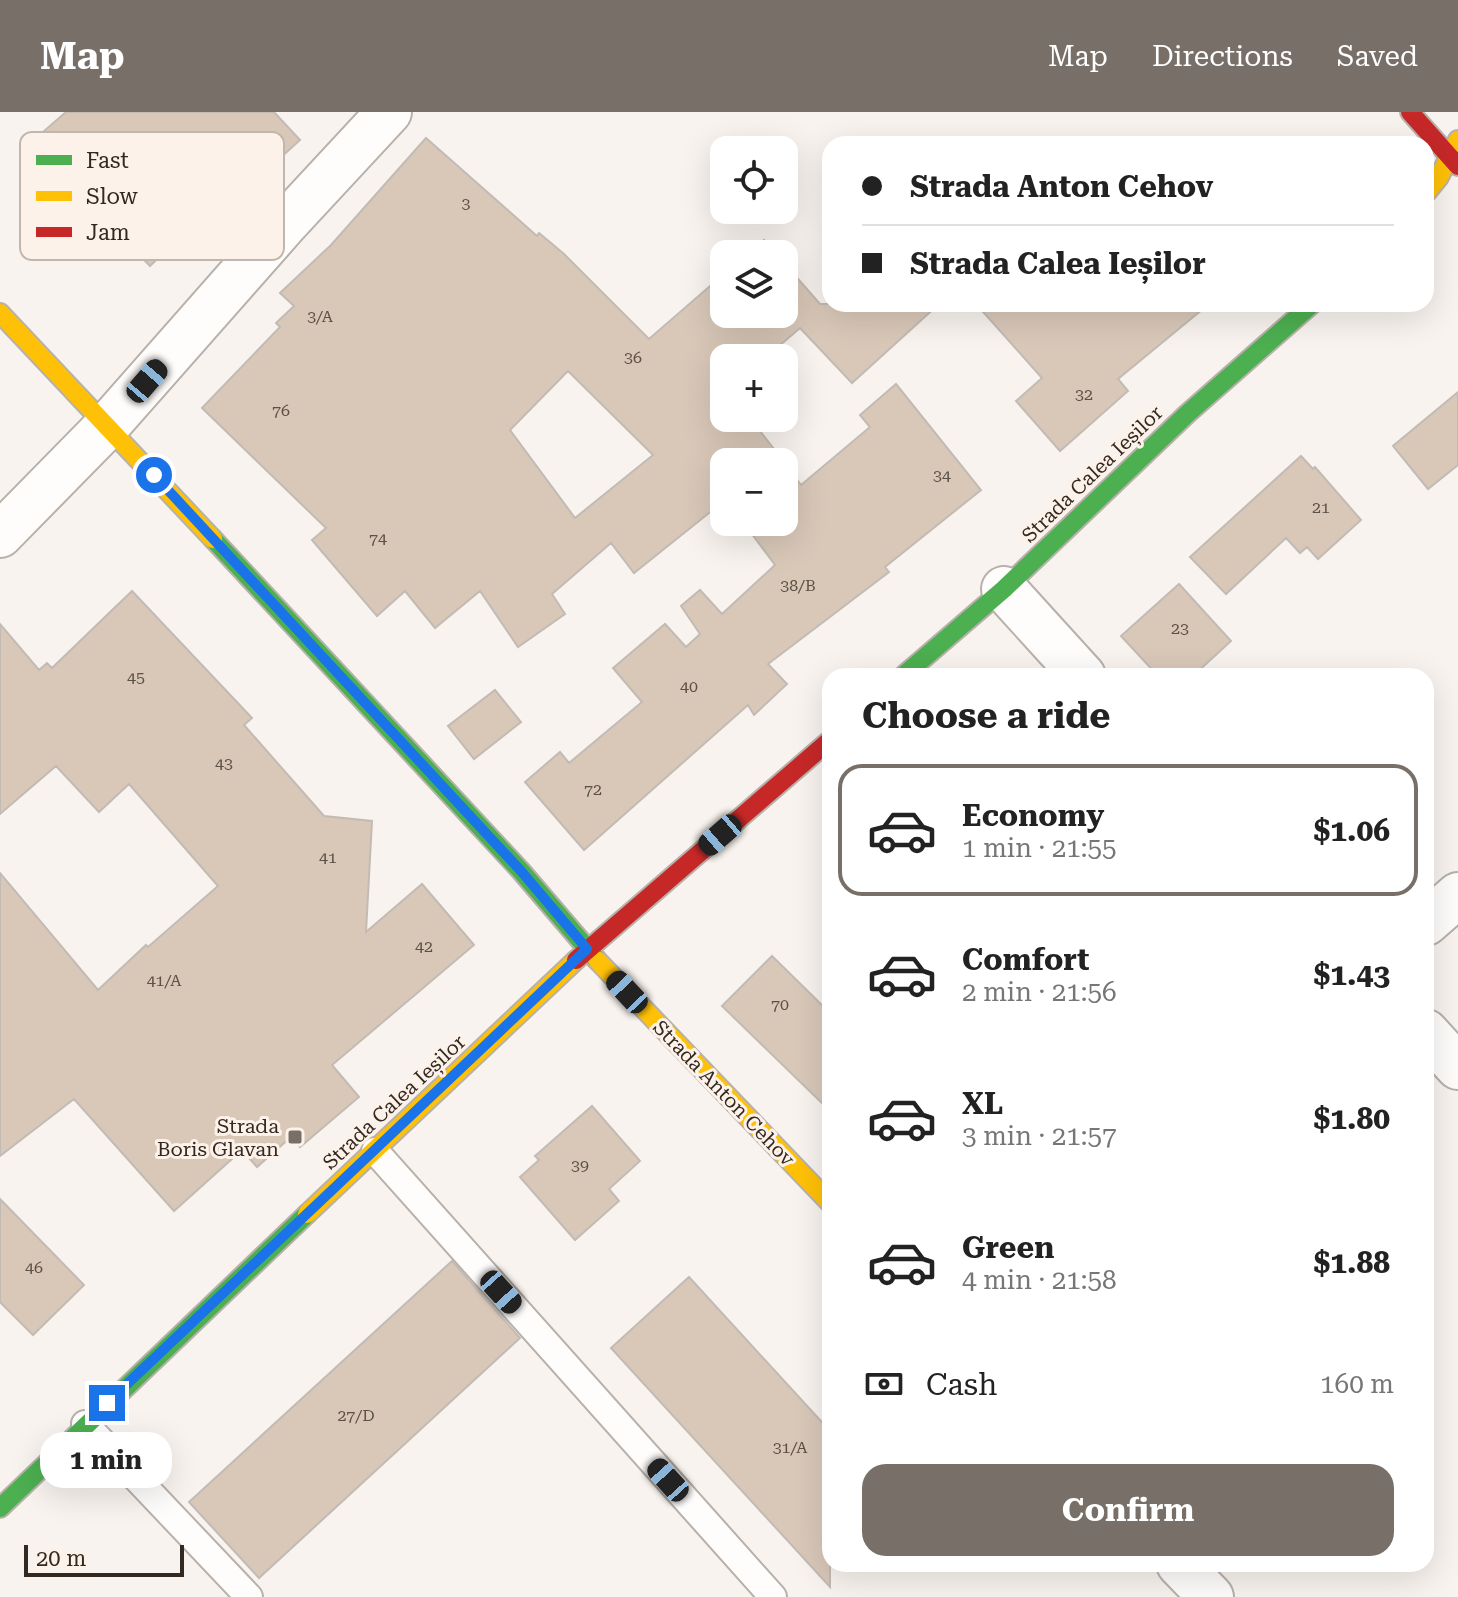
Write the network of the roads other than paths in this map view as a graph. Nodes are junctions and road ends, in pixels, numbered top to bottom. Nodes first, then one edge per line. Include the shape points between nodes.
1 (389, 112) edge
2 (1410, 112) edge
3 (1455, 155) edge
4 (1434, 183) edge
5 (284, 225) edge
6 (253, 260) edge
7 (1303, 312) edge
8 (0, 313) edge
9 (107, 426) junction
10 (0, 535) edge
11 (1004, 589) junction
12 (912, 668) edge
13 (1076, 668) edge
14 (822, 747) edge
15 (1458, 895) edge
16 (1434, 916) edge
17 (587, 949) junction
18 (1434, 1041) edge
19 (1458, 1067) edge
20 (375, 1151) junction
21 (822, 1195) edge
22 (85, 1424) junction
23 (0, 1508) edge
24 (1187, 1572) edge
25 (249, 1597) edge
26 (773, 1597) edge
27 (1211, 1597) edge

1 - 5 street
2 - 3 street
3 - 4 street
6 - 9 street
7 - 11 street, Strada Calea Ieșilor
8 - 9 street, Strada Anton Cehov
9 - 10 street
9 - 17 street, Strada Anton Cehov via 510,859
11 - 12 street, Strada Calea Ieșilor
11 - 13 street
14 - 17 street, Strada Calea Ieșilor
15 - 16 street
17 - 20 street, Strada Calea Ieșilor
17 - 21 street, Strada Anton Cehov
18 - 19 street
20 - 22 street, Strada Calea Ieșilor
20 - 26 lane
22 - 23 street, Strada Calea Ieșilor
22 - 25 lane
24 - 27 street

